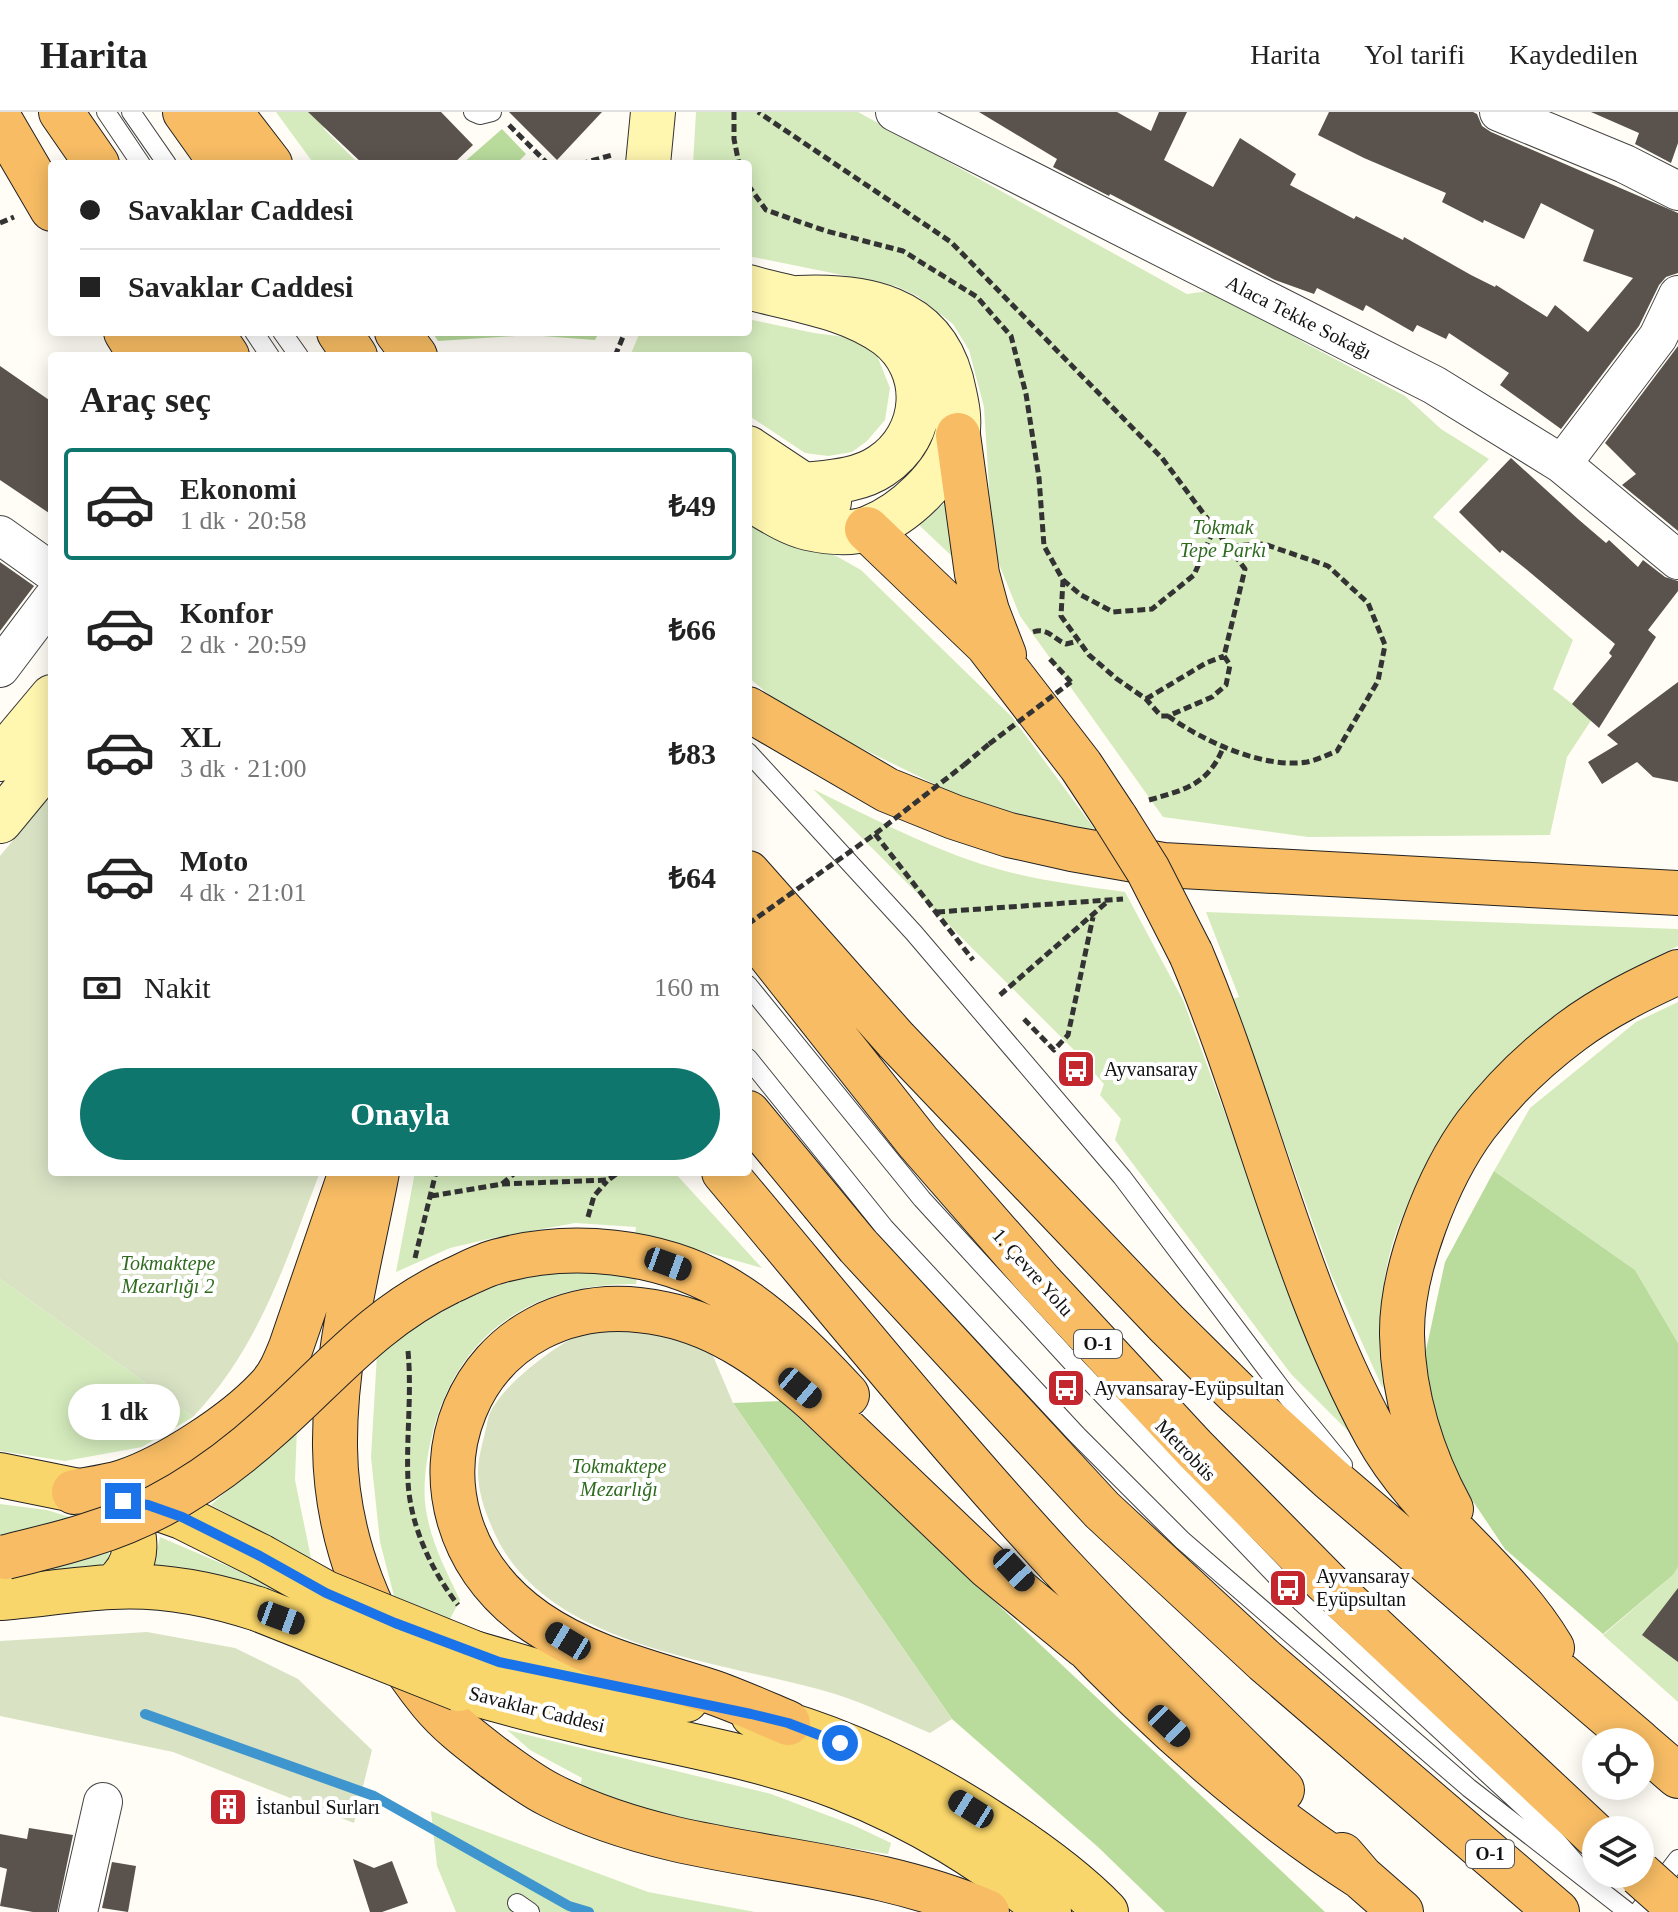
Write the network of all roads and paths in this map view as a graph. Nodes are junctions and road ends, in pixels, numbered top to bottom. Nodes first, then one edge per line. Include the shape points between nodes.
1 (131, 112) edge
2 (185, 112) edge
3 (230, 112) edge
4 (473, 112) edge
5 (653, 112) edge
6 (734, 112) edge
7 (758, 112) edge
8 (895, 112) edge
9 (1499, 112) edge
10 (77, 114) edge
11 (499, 117) edge
12 (0, 120) edge
13 (82, 160) edge
14 (95, 160) edge
15 (136, 160) edge
16 (164, 160) edge
17 (219, 160) edge
18 (267, 160) edge
19 (544, 160) edge
20 (648, 160) edge
21 (738, 160) edge
22 (1678, 191) edge
23 (48, 202) edge
24 (752, 288) edge
25 (1678, 295) edge
26 (798, 298) junction
27 (958, 435) junction
28 (752, 451) edge
29 (1562, 464) junction
30 (804, 485) junction
31 (752, 500) edge
32 (1214, 528) junction
33 (867, 529) junction
34 (0, 535) edge
35 (1228, 547) junction
36 (1678, 560) edge
37 (48, 569) edge
38 (1063, 580) dead end
39 (48, 604) edge
40 (1028, 634) dead end
41 (1224, 656) junction
42 (0, 668) edge
43 (1013, 676) junction
44 (1071, 682) dead end
45 (1146, 699) junction
46 (48, 702) edge
47 (752, 711) edge
48 (1168, 716) junction
49 (1223, 748) junction
50 (752, 756) edge
51 (0, 759) edge
52 (48, 763) edge
53 (1131, 810) junction
54 (0, 821) edge
55 (875, 834) junction
56 (752, 878) edge
57 (1678, 893) edge
58 (1108, 901) dead end
59 (1093, 917) junction
60 (752, 923) edge
61 (752, 931) edge
62 (982, 971) dead end
63 (1678, 972) edge
64 (991, 983) dead end
65 (752, 990) edge
66 (1022, 1017) dead end
67 (752, 1063) edge
68 (752, 1118) edge
69 (350, 1176) edge
70 (376, 1176) edge
71 (511, 1176) edge
72 (614, 1176) edge
73 (727, 1176) edge
74 (502, 1184) junction
75 (431, 1196) dead end
76 (0, 1475) edge
77 (74, 1492) junction
78 (123, 1501) junction
79 (1398, 1533) junction
80 (1477, 1556) junction
81 (1, 1567) edge
82 (112, 1587) junction
83 (1085, 1646) junction
84 (466, 1671) junction
85 (1574, 1684) junction
86 (788, 1723) junction
87 (1624, 1728) edge
88 (1654, 1755) edge
89 (1678, 1776) edge
90 (103, 1802) dead end
91 (1582, 1823) edge
92 (1678, 1859) edge
93 (1582, 1871) edge
94 (1582, 1875) edge
95 (1361, 1877) junction
96 (1654, 1887) edge
97 (1599, 1888) edge
98 (1678, 1908) edge
99 (78, 1912) edge
100 (987, 1912) edge
101 (1049, 1912) edge
102 (1106, 1912) edge
103 (1401, 1912) edge
104 (1557, 1912) edge
105 (1628, 1912) edge
106 (1638, 1912) edge

1 - 16 lane
2 - 17 highway
3 - 18 highway
4 - 11 lane
5 - 20 main road
6 - 21 path
7 - 32 path via 951,242 1162,458
8 - 29 street, Alaca Tekke Sokağı via 1434,385
9 - 22 street
10 - 13 highway
10 - 14 highway
10 - 15 lane
11 - 19 path
12 - 23 highway
24 - 26 main road
25 - 29 street via 1658,337
26 - 27 main road via 861,300 898,311 924,328 949,373 957,399
26 - 30 main road via 863,321 889,337 912,364 920,397 904,442 883,466 858,477
27 - 33 main road via 940,473 923,491
27 - 43 highway via 977,574
28 - 30 main road
29 - 36 street, Alaca Tekke Sokağı
30 - 33 main road
31 - 33 main road via 806,528
32 - 35 path
32 - 38 path via 1194,575 1152,609 1113,612
33 - 43 highway
34 - 37 street
35 - 41 path via 1245,569
35 - 49 path via 1264,544 1328,566 1368,603 1385,645 1378,681 1337,751 1307,762 1276,761
39 - 42 street
40 - 45 path via 1041,629 1066,644 1078,641
41 - 45 path
41 - 48 path via 1230,665 1226,685
43 - 53 highway via 1081,766
44 - 55 path, bridge
45 - 48 path via 1155,712
46 - 51 main road
47 - 57 highway via 887,790 1009,835 1072,849 1163,865
48 - 49 path
49 - 53 path via 1211,770 1188,789
50 - 79 lane via 914,933 1122,1177
52 - 54 main road
53 - 80 highway, bridge via 1148,870 1191,954 1312,1296 1343,1365 1377,1435 1413,1489
55 - 60 path, bridge
55 - 62 path
56 - 79 highway via 896,1040 1167,1324
58 - 59 path
59 - 64 path via 1000,995
59 - 66 path via 1068,1035 1054,1050
61 - 91 highway, 1. Çevre Yolu / O-1 via 918,1142 1194,1448 1342,1598
63 - 80 highway via 1637,990 1572,1031 1526,1070 1476,1125 1422,1231 1402,1331 1405,1375 1436,1482
65 - 93 lane, Metrobüs via 922,1199 1077,1368 1302,1603 1540,1822
67 - 94 lane, Metrobüs via 884,1227 1182,1540 1469,1788
68 - 104 highway, O-1 via 858,1246 1102,1510 1265,1661
69 - 77 highway via 291,1347 268,1389 181,1455 122,1482
70 - 100 highway via 336,1402 339,1498 360,1583 390,1643 432,1703 510,1770 549,1795 592,1812 675,1839 881,1877
71 - 74 path
72 - 74 path
73 - 95 highway via 1059,1564 1312,1819
74 - 75 path
76 - 77 main road, Savaklar Caddesi
77 - 78 main road, Savaklar Caddesi
78 - 82 main road via 136,1543 123,1578
78 - 84 main road, Savaklar Caddesi, bridge via 182,1517
79 - 85 highway
80 - 85 highway via 1539,1625
81 - 82 main road, Savaklar Caddesi
81 - 83 highway, bridge via 130,1519 205,1477 272,1425 368,1333 415,1299 497,1261 585,1251 668,1264 723,1287 756,1309 793,1339
82 - 84 main road, Savaklar Caddesi, bridge via 231,1600
83 - 86 highway via 989,1567 815,1401 734,1340 665,1314 608,1309 571,1315 515,1343 475,1388 452,1450 453,1494 464,1536 479,1563 506,1597 568,1641
83 - 95 highway via 1260,1806
84 - 86 main road, Savaklar Caddesi via 542,1673
84 - 101 main road, Savaklar Caddesi via 590,1724 738,1756 840,1787 976,1856
85 - 87 highway
86 - 102 main road, Savaklar Caddesi via 867,1753 944,1792 1040,1855
88 - 89 highway
90 - 99 street
92 - 106 lane
95 - 103 highway
96 - 98 highway, bridge
97 - 105 lane, Metrobüs

